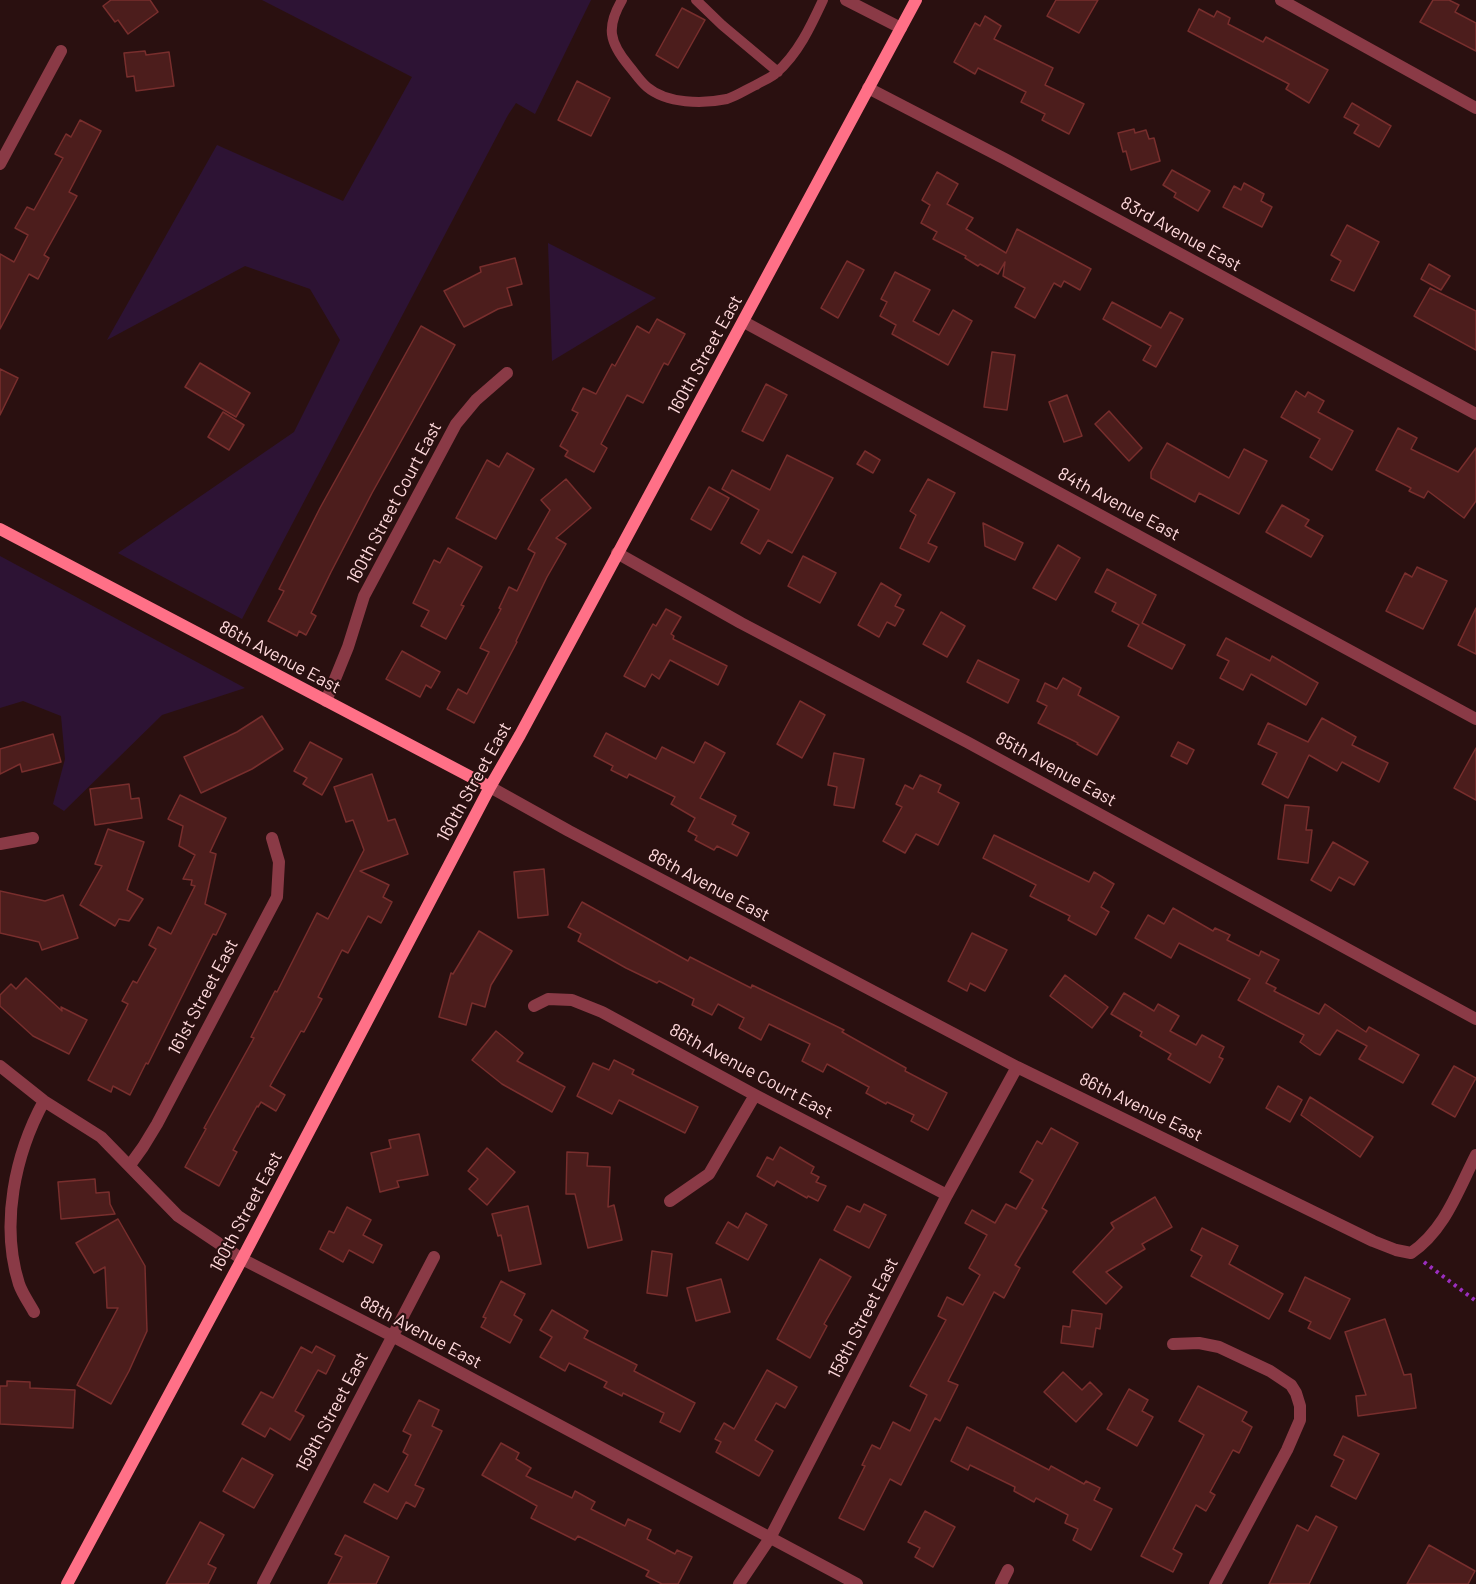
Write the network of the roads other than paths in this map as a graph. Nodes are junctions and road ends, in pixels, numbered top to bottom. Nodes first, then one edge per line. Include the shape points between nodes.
1 (622, 0) edge
2 (696, 0) edge
3 (823, 0) edge
4 (846, 0) edge
5 (916, 0) edge
6 (1281, 0) edge
7 (901, 28) junction
8 (60, 51) dead end
9 (778, 72) junction
10 (868, 88) junction
11 (1476, 108) edge
12 (0, 164) edge
13 (744, 322) junction
14 (507, 374) dead end
15 (1476, 414) edge
16 (0, 529) edge
17 (617, 553) junction
18 (326, 701) junction
19 (1476, 718) edge
20 (490, 787) junction
21 (33, 838) dead end
22 (272, 838) dead end
23 (0, 844) edge
24 (534, 1006) dead end
25 (1476, 1019) edge
26 (0, 1066) edge
27 (1017, 1066) junction
28 (754, 1095) junction
29 (44, 1101) junction
30 (1476, 1155) edge
31 (130, 1165) junction
32 (947, 1195) junction
33 (670, 1201) dead end
34 (434, 1257) dead end
35 (242, 1259) junction
36 (34, 1312) dead end
37 (392, 1336) junction
38 (1173, 1344) dead end
39 (770, 1538) junction
40 (1008, 1570) dead end
41 (67, 1584) edge
42 (263, 1584) edge
43 (739, 1584) edge
44 (857, 1584) edge
45 (1000, 1584) edge
46 (1215, 1584) edge

1 - 9 lane via 610,28 617,52 657,94 702,102 729,98
2 - 9 lane
3 - 9 lane via 811,26
4 - 7 street
5 - 7 main road, 160th Street East
6 - 11 street
7 - 10 main road, 160th Street East
8 - 12 street
10 - 13 main road, 160th Street East
10 - 15 street, 83rd Avenue East
13 - 17 main road, 160th Street East
13 - 19 street, 84th Avenue East
14 - 18 street, 160th Street Court East via 476,400 456,424 364,596
16 - 18 main road, 86th Avenue East
17 - 20 main road, 160th Street East
17 - 25 street, 85th Avenue East via 741,624 978,747
18 - 20 main road, 86th Avenue East
20 - 27 street, 86th Avenue East
20 - 35 main road, 160th Street East
21 - 23 street
22 - 31 street, 161st Street East via 279,862 277,897 157,1124
24 - 28 street, 86th Avenue Court East via 548,999 572,1000 602,1012
26 - 29 street, 88th Avenue East
27 - 30 street, 86th Avenue East via 1373,1241 1411,1253 1437,1230
27 - 32 street, 158th Street East
28 - 32 street, 86th Avenue Court East
28 - 33 street via 709,1174
29 - 31 street, 88th Avenue East via 101,1137
29 - 36 street via 29,1128 12,1183 9,1230 19,1284
31 - 35 street, 88th Avenue East via 178,1216
32 - 39 street, 158th Street East
34 - 37 street, 159th Street East
35 - 37 street, 88th Avenue East
35 - 41 main road, 160th Street East
37 - 39 street, 88th Avenue East
37 - 42 street, 159th Street East
38 - 46 street via 1219,1347 1270,1371 1291,1384 1296,1393 1300,1420
39 - 43 street, 158th Street East
39 - 44 street, 88th Avenue East
40 - 45 street

